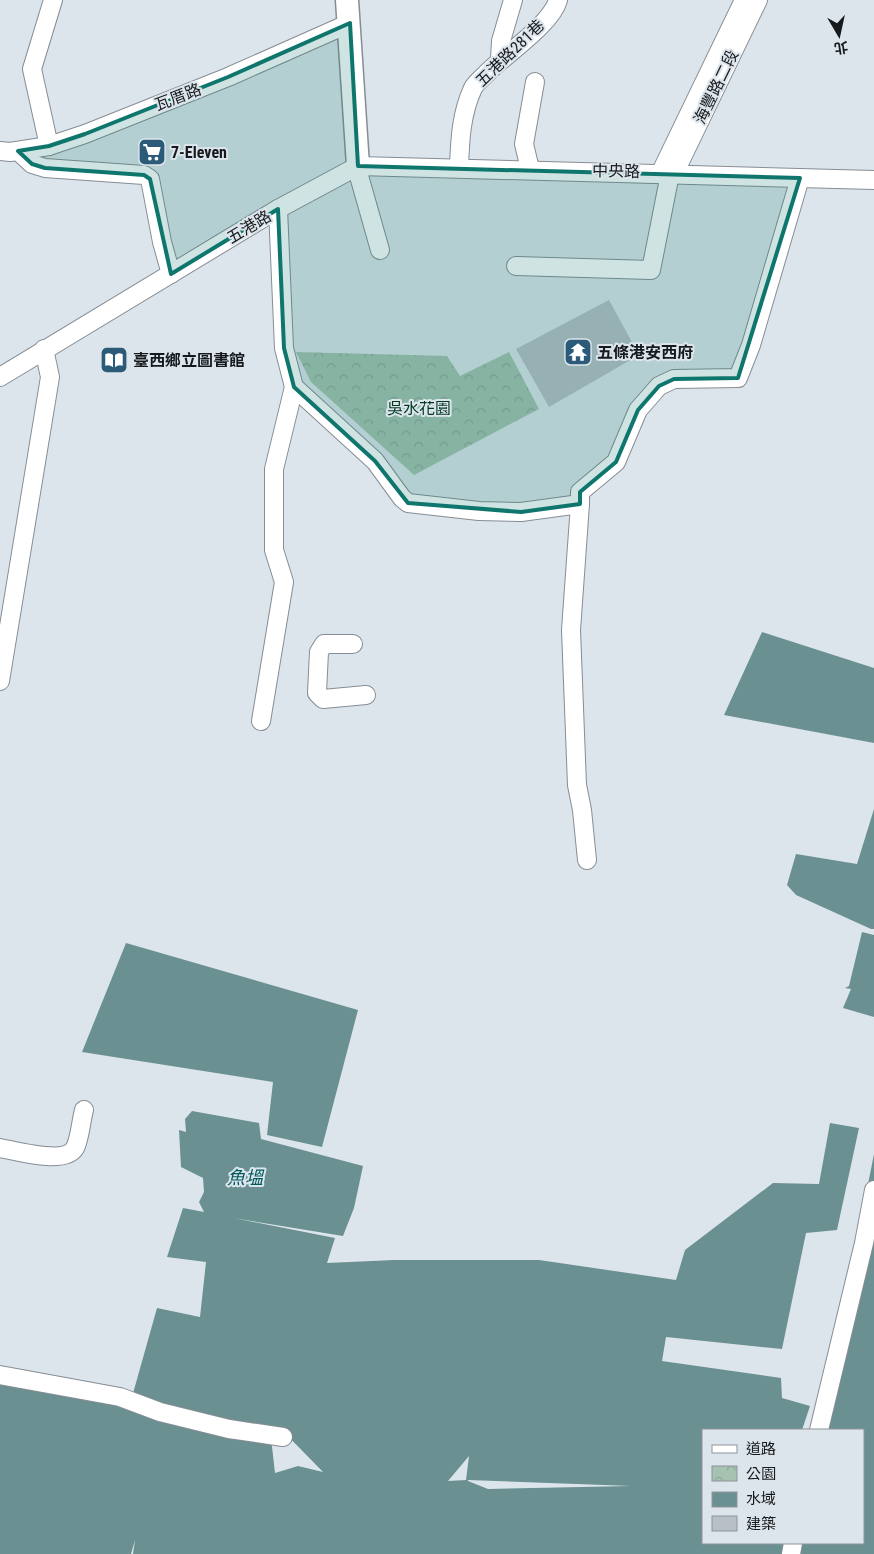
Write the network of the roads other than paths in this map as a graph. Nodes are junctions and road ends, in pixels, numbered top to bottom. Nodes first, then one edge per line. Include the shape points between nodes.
1 (53, 0) edge
2 (347, 0) edge
3 (513, 0) edge
4 (558, 0) edge
5 (744, 0) edge
6 (758, 0) edge
7 (350, 23) junction
8 (500, 59) junction
9 (536, 82) dead end
10 (49, 146) junction
11 (0, 151) edge
12 (18, 151) junction
13 (360, 166) junction
14 (459, 167) junction
15 (530, 169) junction
16 (668, 174) junction
17 (800, 178) junction
18 (874, 180) edge
19 (278, 209) junction
20 (380, 250) dead end
21 (516, 266) dead end
22 (171, 274) junction
23 (44, 349) junction
24 (0, 377) edge
25 (294, 387) junction
26 (580, 504) junction
27 (353, 644) dead end
28 (0, 681) edge
29 (366, 695) dead end
30 (261, 721) dead end
31 (587, 860) dead end
32 (84, 1110) dead end
33 (0, 1148) edge
34 (874, 1190) edge
35 (869, 1243) edge
36 (0, 1375) edge
37 (819, 1429) edge
38 (283, 1437) dead end

1 - 10 street via 32,69
2 - 7 main road
3 - 8 street via 501,41
4 - 8 street, 五港路281巷 via 542,23
5 - 16 street, 海豐路二段
6 - 16 street, 海豐路二段
7 - 10 street, 瓦厝路 via 228,78
7 - 13 main road
8 - 14 street, 五港路281巷 via 474,87 461,123
9 - 15 street via 524,144
10 - 12 street, 瓦厝路
11 - 12 street, 瓦厝路
12 - 22 street via 32,164 45,168 144,175 150,180
13 - 14 street, 中央路
13 - 19 street, 五港路
13 - 20 street via 359,176
14 - 15 street, 中央路
15 - 16 street, 中央路
16 - 17 street, 中央路
16 - 21 street via 651,270
17 - 18 street, 中央路
17 - 26 street via 751,345 738,378 674,379 658,386 638,410 616,462 580,492
19 - 22 street, 五港路
19 - 25 street via 284,348
22 - 23 street, 五港路
23 - 24 street, 五港路
23 - 28 street via 50,378
25 - 26 street via 375,462 408,503 521,512
25 - 30 street via 274,469 274,550 284,582
26 - 31 street via 571,630 577,785
27 - 29 street via 324,644 319,652 317,693 323,699
32 - 33 street via 75,1148 68,1155 47,1156
34 - 35 street
35 - 37 street
36 - 38 street via 120,1397 160,1412 229,1429

